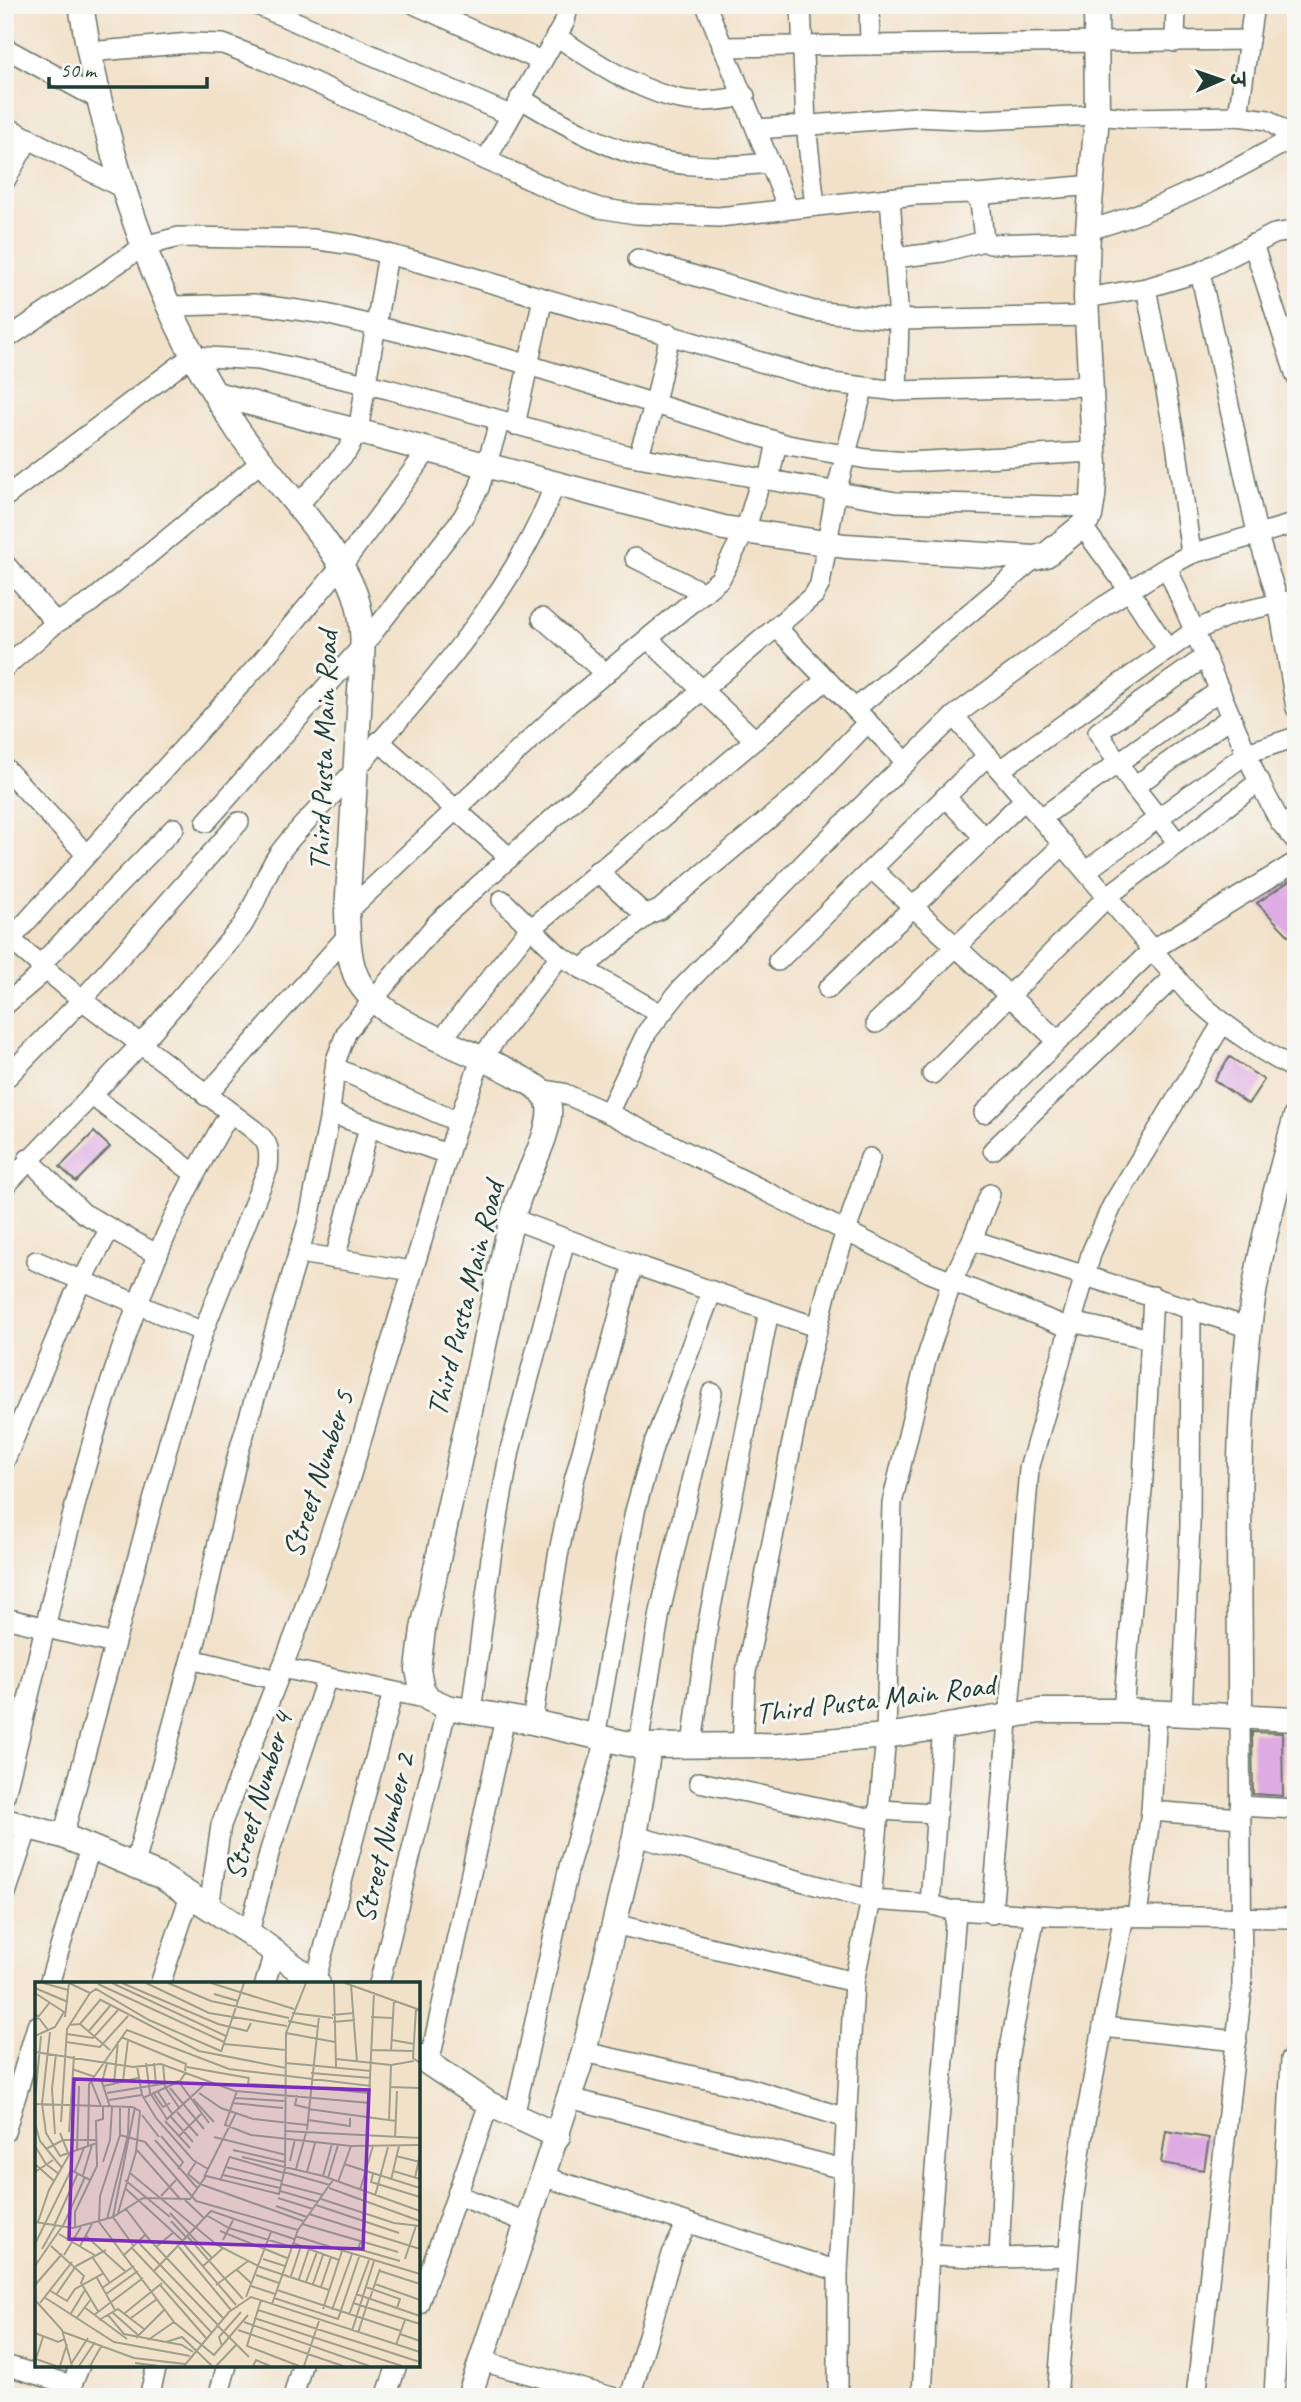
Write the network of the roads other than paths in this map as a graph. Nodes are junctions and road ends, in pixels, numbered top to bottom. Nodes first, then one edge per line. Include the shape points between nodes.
1 (81, 5) edge
2 (257, 5) edge
3 (416, 5) edge
4 (565, 5) edge
5 (706, 5) edge
6 (801, 5) edge
7 (869, 5) edge
8 (1096, 5) edge
9 (1176, 5) edge
10 (1254, 5) edge
11 (556, 37) junction
12 (1249, 40) junction
13 (1175, 42) junction
14 (1096, 43) junction
15 (870, 45) junction
16 (802, 46) junction
17 (722, 47) junction
18 (5, 48) edge
19 (89, 52) junction
20 (541, 61) junction
21 (745, 96) junction
22 (100, 100) junction
23 (515, 106) junction
24 (1097, 115) junction
25 (1238, 116) junction
26 (5, 125) edge
27 (806, 125) junction
28 (758, 130) junction
29 (29, 138) junction
30 (1295, 139) edge
31 (486, 160) junction
32 (770, 163) junction
33 (5, 181) edge
34 (1094, 185) junction
35 (126, 190) junction
36 (976, 195) junction
37 (890, 198) junction
38 (815, 206) junction
39 (788, 208) junction
40 (1088, 235) junction
41 (1296, 236) edge
42 (984, 241) junction
43 (1253, 244) junction
44 (144, 246) junction
45 (388, 254) junction
46 (638, 258) dead end
47 (894, 258) junction
48 (1200, 272) junction
49 (1146, 288) junction
50 (543, 298) junction
51 (171, 306) junction
52 (1086, 307) junction
53 (899, 320) junction
54 (1288, 324) edge
55 (377, 326) junction
56 (670, 334) junction
57 (5, 340) edge
58 (192, 356) junction
59 (527, 365) junction
60 (1296, 376) edge
61 (366, 384) junction
62 (1089, 386) junction
63 (863, 389) junction
64 (897, 391) junction
65 (216, 394) junction
66 (655, 403) junction
67 (507, 423) junction
68 (358, 431) junction
69 (777, 442) junction
70 (429, 449) junction
71 (1094, 452) junction
72 (845, 455) junction
73 (638, 457) junction
74 (261, 462) junction
75 (487, 464) junction
76 (765, 479) junction
77 (555, 483) junction
78 (836, 492) junction
79 (5, 497) edge
80 (296, 507) junction
81 (1087, 516) junction
82 (1296, 523) edge
83 (745, 531) junction
84 (1258, 533) junction
85 (825, 543) junction
86 (1191, 554) junction
87 (635, 558) dead end
88 (1035, 558) junction
89 (5, 564) edge
90 (1167, 566) junction
91 (340, 568) junction
92 (1129, 590) junction
93 (704, 593) junction
94 (1287, 600) edge
95 (542, 618) dead end
96 (56, 623) junction
97 (778, 628) junction
98 (1194, 631) junction
99 (648, 639) junction
100 (365, 643) junction
101 (1168, 650) junction
102 (1205, 657) junction
103 (1292, 665) edge
104 (5, 667) edge
105 (606, 674) junction
106 (827, 679) junction
107 (1220, 690) junction
108 (701, 692) junction
109 (1296, 708) edge
110 (861, 715) junction
111 (954, 716) junction
112 (1231, 717) junction
113 (1296, 737) edge
114 (755, 740) junction
115 (379, 741) junction
116 (1247, 753) junction
117 (906, 762) junction
118 (1118, 762) junction
119 (994, 763) junction
120 (5, 768) edge
121 (356, 769) junction
122 (1259, 781) junction
123 (1134, 787) junction
124 (945, 797) junction
125 (1025, 799) junction
126 (456, 807) junction
127 (1041, 818) junction
128 (1157, 819) junction
129 (206, 822) dead end
130 (239, 822) dead end
131 (174, 828) dead end
132 (985, 838) junction
133 (1296, 841) edge
134 (1178, 843) junction
135 (1064, 844) junction
136 (85, 853) junction
137 (510, 858) junction
138 (1296, 862) edge
139 (872, 869) junction
140 (597, 871) junction
141 (1086, 871) junction
142 (1108, 896) junction
143 (502, 900) dead end
144 (912, 908) junction
145 (649, 914) junction
146 (347, 924) junction
147 (533, 928) junction
148 (8, 937) edge
149 (955, 948) junction
150 (1152, 950) junction
151 (560, 956) junction
152 (778, 961) dead end
153 (42, 968) junction
154 (582, 969) junction
155 (1175, 976) junction
156 (828, 989) dead end
157 (1009, 996) junction
158 (82, 1000) junction
159 (373, 1001) junction
160 (5, 1005) edge
161 (661, 1014) junction
162 (876, 1023) dead end
163 (1222, 1024) junction
164 (442, 1039) junction
165 (1058, 1041) junction
166 (141, 1044) junction
167 (482, 1057) junction
168 (336, 1068) junction
169 (1296, 1069) edge
170 (932, 1074) dead end
171 (5, 1079) edge
172 (540, 1089) junction
173 (92, 1096) junction
174 (206, 1096) junction
175 (230, 1113) junction
176 (330, 1113) junction
177 (608, 1113) junction
178 (984, 1113) dead end
179 (458, 1122) junction
180 (1295, 1125) edge
181 (369, 1127) junction
182 (993, 1150) dead end
183 (447, 1154) junction
184 (28, 1158) junction
185 (870, 1158) dead end
186 (195, 1174) junction
187 (5, 1186) edge
188 (990, 1194) dead end
189 (513, 1219) junction
190 (109, 1230) junction
191 (846, 1231) junction
192 (565, 1240) junction
193 (972, 1240) junction
194 (299, 1253) junction
195 (158, 1255) junction
196 (335, 1259) junction
197 (36, 1261) dead end
198 (633, 1264) junction
199 (412, 1271) junction
200 (1085, 1274) junction
201 (82, 1281) junction
202 (952, 1281) junction
203 (712, 1291) junction
204 (1153, 1296) junction
205 (137, 1302) junction
206 (1191, 1308) junction
207 (769, 1311) junction
208 (1070, 1325) junction
209 (816, 1326) junction
210 (1250, 1328) junction
211 (202, 1332) junction
212 (1151, 1339) junction
213 (712, 1393) dead end
214 (5, 1460) edge
215 (5, 1618) edge
216 (47, 1628) junction
217 (114, 1644) junction
218 (191, 1659) junction
219 (280, 1674) junction
220 (327, 1677) junction
221 (393, 1692) junction
222 (449, 1706) junction
223 (1123, 1711) junction
224 (1170, 1713) junction
225 (1009, 1714) junction
226 (1240, 1717) junction
227 (505, 1718) junction
228 (1296, 1719) edge
229 (533, 1722) junction
230 (943, 1725) junction
231 (886, 1736) junction
232 (601, 1738) junction
233 (692, 1745) junction
234 (638, 1746) junction
235 (742, 1747) junction
236 (699, 1782) dead end
237 (5, 1795) edge
238 (1296, 1809) edge
239 (1151, 1811) junction
240 (1240, 1812) junction
241 (936, 1813) junction
242 (879, 1815) junction
243 (17, 1824) edge
244 (62, 1836) junction
245 (635, 1836) junction
246 (90, 1848) junction
247 (135, 1864) junction
248 (5, 1895) edge
249 (871, 1900) junction
250 (199, 1902) junction
251 (930, 1904) junction
252 (955, 1910) junction
253 (992, 1914) junction
254 (1035, 1915) junction
255 (1131, 1916) junction
256 (1241, 1918) junction
257 (1296, 1918) edge
258 (614, 1924) junction
259 (249, 1933) junction
260 (274, 1952) junction
261 (50, 1982) edge
262 (161, 1982) edge
263 (266, 1982) edge
264 (315, 1982) edge
265 (316, 1982) edge
266 (380, 1982) edge
267 (854, 1982) junction
268 (1103, 2027) junction
269 (35, 2033) edge
270 (1237, 2041) junction
271 (584, 2052) junction
272 (1291, 2059) dead end
273 (423, 2060) edge
274 (570, 2098) junction
275 (489, 2104) junction
276 (514, 2117) junction
277 (846, 2118) junction
278 (5, 2132) edge
279 (558, 2136) junction
280 (844, 2169) junction
281 (542, 2176) junction
282 (457, 2194) junction
283 (526, 2222) junction
284 (686, 2225) junction
285 (929, 2255) junction
286 (1068, 2256) junction
287 (999, 2258) junction
288 (838, 2271) junction
289 (420, 2299) edge
290 (481, 2361) junction
291 (5, 2365) edge
292 (79, 2367) edge
293 (156, 2367) edge
294 (226, 2367) edge
295 (301, 2367) edge
296 (396, 2367) edge
297 (69, 2391) edge
298 (149, 2397) edge
299 (218, 2397) edge
300 (293, 2397) edge
301 (386, 2397) edge
302 (469, 2397) edge
303 (612, 2397) edge
304 (630, 2397) edge
305 (838, 2397) edge
306 (922, 2397) edge
307 (1057, 2397) edge
308 (1196, 2397) edge
309 (1274, 2397) edge

1 - 19 street, Third Pusta Main Road
2 - 23 street
3 - 20 street
4 - 11 street via 567,12
5 - 17 street
6 - 16 street
7 - 15 street
8 - 14 street
9 - 13 street
10 - 12 street
11 - 20 street
11 - 21 street via 666,96 701,101
12 - 13 street
12 - 25 street
13 - 14 street
14 - 15 street
14 - 24 street
15 - 16 street
16 - 17 street
16 - 27 street
17 - 21 street
18 - 22 street
19 - 22 street, Third Pusta Main Road
19 - 31 street via 223,44
20 - 23 street
21 - 28 street
22 - 35 street, Third Pusta Main Road
23 - 31 street
23 - 32 street via 631,155 698,168
24 - 25 street
24 - 27 street via 981,120 917,117
24 - 34 street
25 - 30 street via 1268,120
26 - 29 street
27 - 28 street
27 - 38 street
28 - 32 street
29 - 33 street
29 - 35 street
30 - 40 street via 1170,201
31 - 39 street via 599,208 636,214 719,217
32 - 39 street
34 - 36 street
34 - 40 street
35 - 44 street, Third Pusta Main Road
36 - 37 street via 960,192
36 - 42 street
37 - 38 street
37 - 47 street
38 - 39 street
40 - 42 street via 995,244
40 - 52 street
41 - 43 street via 1274,234
42 - 47 street
43 - 48 street
43 - 54 street
44 - 45 street via 179,237 312,239
44 - 51 street, Third Pusta Main Road
44 - 57 street
45 - 50 street
45 - 55 street
46 - 53 street via 814,311
47 - 53 street
48 - 49 street
48 - 84 street
49 - 52 street
49 - 86 street via 1176,443
50 - 56 street
50 - 59 street
51 - 55 street via 268,305
51 - 58 street, Third Pusta Main Road
52 - 53 street
52 - 62 street
53 - 64 street
54 - 60 street
55 - 59 street
55 - 61 street
56 - 63 street
56 - 66 street
58 - 61 street via 259,359
58 - 65 street, Third Pusta Main Road
58 - 79 street
59 - 66 street
59 - 67 street
61 - 67 street
61 - 68 street
62 - 64 street
62 - 71 street
63 - 64 street
63 - 72 street
65 - 68 street
65 - 74 street, Third Pusta Main Road
66 - 69 street
66 - 73 street
67 - 73 street
67 - 75 street
68 - 70 street
68 - 80 street via 348,451
69 - 72 street
69 - 76 street
70 - 75 street
70 - 91 street
71 - 72 street via 908,462
71 - 81 street
72 - 78 street
73 - 76 street
74 - 80 street, Third Pusta Main Road
74 - 96 street via 92,602
75 - 77 street
75 - 100 street via 463,517
76 - 78 street
76 - 83 street
77 - 83 street
77 - 115 street via 534,536 511,573
78 - 81 street via 896,502
78 - 85 street
80 - 91 street, Third Pusta Main Road
81 - 88 street via 1046,555
81 - 92 street
82 - 84 street
83 - 85 street
83 - 93 street via 727,569
84 - 86 street
84 - 94 street
85 - 88 street
85 - 97 street via 820,584 814,595
86 - 90 street
87 - 93 street
88 - 110 street
89 - 96 street
90 - 92 street
90 - 98 street
91 - 100 street, Third Pusta Main Road via 355,595
91 - 136 street via 214,717
92 - 101 street
92 - 111 street
93 - 99 street
94 - 98 street via 1232,614
94 - 103 street
95 - 105 street
96 - 104 street
97 - 106 street
97 - 108 street
98 - 101 street
98 - 102 street
99 - 105 street
99 - 108 street
100 - 121 street, Third Pusta Main Road
100 - 129 street
101 - 119 street
102 - 107 street
102 - 118 street via 1098,732
103 - 109 street
105 - 126 street
106 - 110 street
106 - 114 street
107 - 112 street
107 - 118 street
108 - 114 street
108 - 137 street
110 - 117 street
110 - 145 street via 802,791
111 - 117 street
111 - 119 street
112 - 116 street
112 - 123 street
113 - 116 street
114 - 140 street
115 - 121 street
115 - 126 street
116 - 122 street
116 - 128 street
117 - 161 street via 690,979
118 - 123 street
118 - 127 street
119 - 124 street
119 - 125 street
120 - 136 street
121 - 146 street, Third Pusta Main Road
121 - 166 street via 278,855 242,926
122 - 133 street via 1280,822
122 - 134 street
123 - 128 street
124 - 132 street
124 - 139 street
125 - 127 street
125 - 132 street
126 - 137 street
126 - 146 street
127 - 135 street
128 - 134 street
128 - 141 street
130 - 158 street
131 - 153 street
132 - 144 street
134 - 142 street
135 - 141 street
135 - 149 street
136 - 148 street
137 - 159 street via 437,923
138 - 150 street
139 - 144 street
139 - 152 street
140 - 145 street
140 - 147 street
141 - 142 street
142 - 150 street
142 - 157 street
143 - 147 street
144 - 149 street
144 - 156 street
145 - 154 street
146 - 159 street, Third Pusta Main Road via 356,978
146 - 174 street
147 - 151 street
147 - 164 street
148 - 153 street
149 - 157 street
149 - 162 street
150 - 155 street
150 - 165 street
151 - 154 street
151 - 167 street, Street Number 5
153 - 158 street
153 - 160 street
154 - 161 street
155 - 163 street
155 - 182 street
157 - 165 street
157 - 170 street
158 - 166 street
158 - 171 street
159 - 164 street, Third Pusta Main Road
159 - 168 street via 346,1031
161 - 177 street via 646,1032
163 - 169 street via 1261,1052
163 - 200 street via 1112,1206
164 - 167 street, Third Pusta Main Road
165 - 178 street
166 - 173 street
166 - 174 street
167 - 172 street, Third Pusta Main Road
167 - 179 street, Street Number 5
168 - 176 street
168 - 179 street
172 - 177 street via 563,1093
172 - 189 street, Third Pusta Main Road via 549,1102 547,1125
173 - 184 street
173 - 186 street
174 - 175 street
175 - 186 street
175 - 211 street via 267,1141 269,1159
176 - 181 street
176 - 194 street
177 - 191 street
179 - 183 street, Street Number 5
180 - 210 street via 1264,1247
181 - 183 street
181 - 196 street
183 - 199 street, Street Number 5
184 - 187 street
184 - 190 street via 82,1213
185 - 191 street
186 - 195 street
188 - 193 street
189 - 192 street
189 - 222 street, Third Pusta Main Road via 423,1629 418,1670 422,1689
190 - 195 street
190 - 201 street
191 - 202 street
191 - 209 street
192 - 198 street
192 - 222 street, Street Number 2 via 510,1450 492,1550
193 - 200 street
193 - 202 street
194 - 196 street
194 - 218 street via 238,1454
195 - 205 street
196 - 199 street
197 - 201 street
198 - 203 street
198 - 229 street via 574,1481
199 - 219 street, Street Number 5 via 348,1484
200 - 204 street
200 - 208 street
201 - 205 street
201 - 214 street
202 - 208 street
202 - 231 street via 913,1410 892,1503
203 - 207 street
203 - 232 street via 658,1432 635,1511
204 - 206 street
204 - 212 street
205 - 211 street
205 - 216 street via 101,1417
206 - 210 street
206 - 224 street via 1190,1525
207 - 209 street
207 - 233 street via 708,1623
208 - 212 street
208 - 225 street via 1029,1469
209 - 235 street via 746,1672
210 - 226 street via 1242,1458
211 - 217 street
212 - 223 street
213 - 234 street via 660,1612
215 - 216 street
216 - 217 street
216 - 237 street
217 - 244 street
218 - 219 street
218 - 247 street
219 - 220 street
219 - 250 street, Street Number 5 via 221,1825
220 - 221 street
220 - 259 street, Street Number 4 via 270,1850
221 - 222 street
221 - 265 street
222 - 227 street, Third Pusta Main Road
222 - 266 street, Street Number 2
223 - 224 street, Third Pusta Main Road
223 - 225 street, Third Pusta Main Road
224 - 226 street, Third Pusta Main Road
224 - 239 street
225 - 230 street, Third Pusta Main Road
225 - 253 street
226 - 228 street, Third Pusta Main Road
226 - 240 street
227 - 229 street, Third Pusta Main Road
227 - 273 street
229 - 232 street, Third Pusta Main Road
230 - 231 street, Third Pusta Main Road
230 - 241 street
231 - 235 street, Third Pusta Main Road
231 - 242 street
232 - 234 street, Third Pusta Main Road
232 - 276 street
233 - 234 street, Third Pusta Main Road
233 - 235 street, Third Pusta Main Road
234 - 245 street via 647,1760
236 - 242 street
238 - 240 street
239 - 240 street
239 - 255 street
240 - 256 street
241 - 242 street
241 - 251 street
242 - 249 street
243 - 244 street
243 - 248 street
244 - 246 street
245 - 249 street
245 - 258 street
246 - 247 street
246 - 261 street
247 - 250 street
249 - 251 street
249 - 267 street
250 - 259 street
250 - 262 street, Street Number 5
251 - 252 street
252 - 253 street
252 - 285 street
253 - 254 street
254 - 255 street
254 - 287 street via 1008,2059
255 - 256 street
255 - 268 street
256 - 257 street
256 - 270 street
258 - 267 street
258 - 271 street
259 - 260 street
260 - 263 street
260 - 264 street
267 - 277 street
268 - 270 street
268 - 286 street via 1084,2127
269 - 278 street
270 - 308 street
271 - 274 street
271 - 277 street via 752,2089
272 - 309 street
273 - 275 street
274 - 279 street
274 - 280 street
275 - 276 street
275 - 282 street
276 - 279 street
277 - 280 street
279 - 281 street
280 - 288 street
281 - 283 street
281 - 284 street
282 - 283 street
282 - 289 street
283 - 290 street
284 - 288 street
284 - 304 street via 672,2254
285 - 287 street
285 - 306 street
286 - 287 street
286 - 307 street
288 - 305 street
290 - 302 street
290 - 303 street
291 - 297 street
292 - 297 street
293 - 298 street
294 - 299 street
295 - 300 street
296 - 301 street

